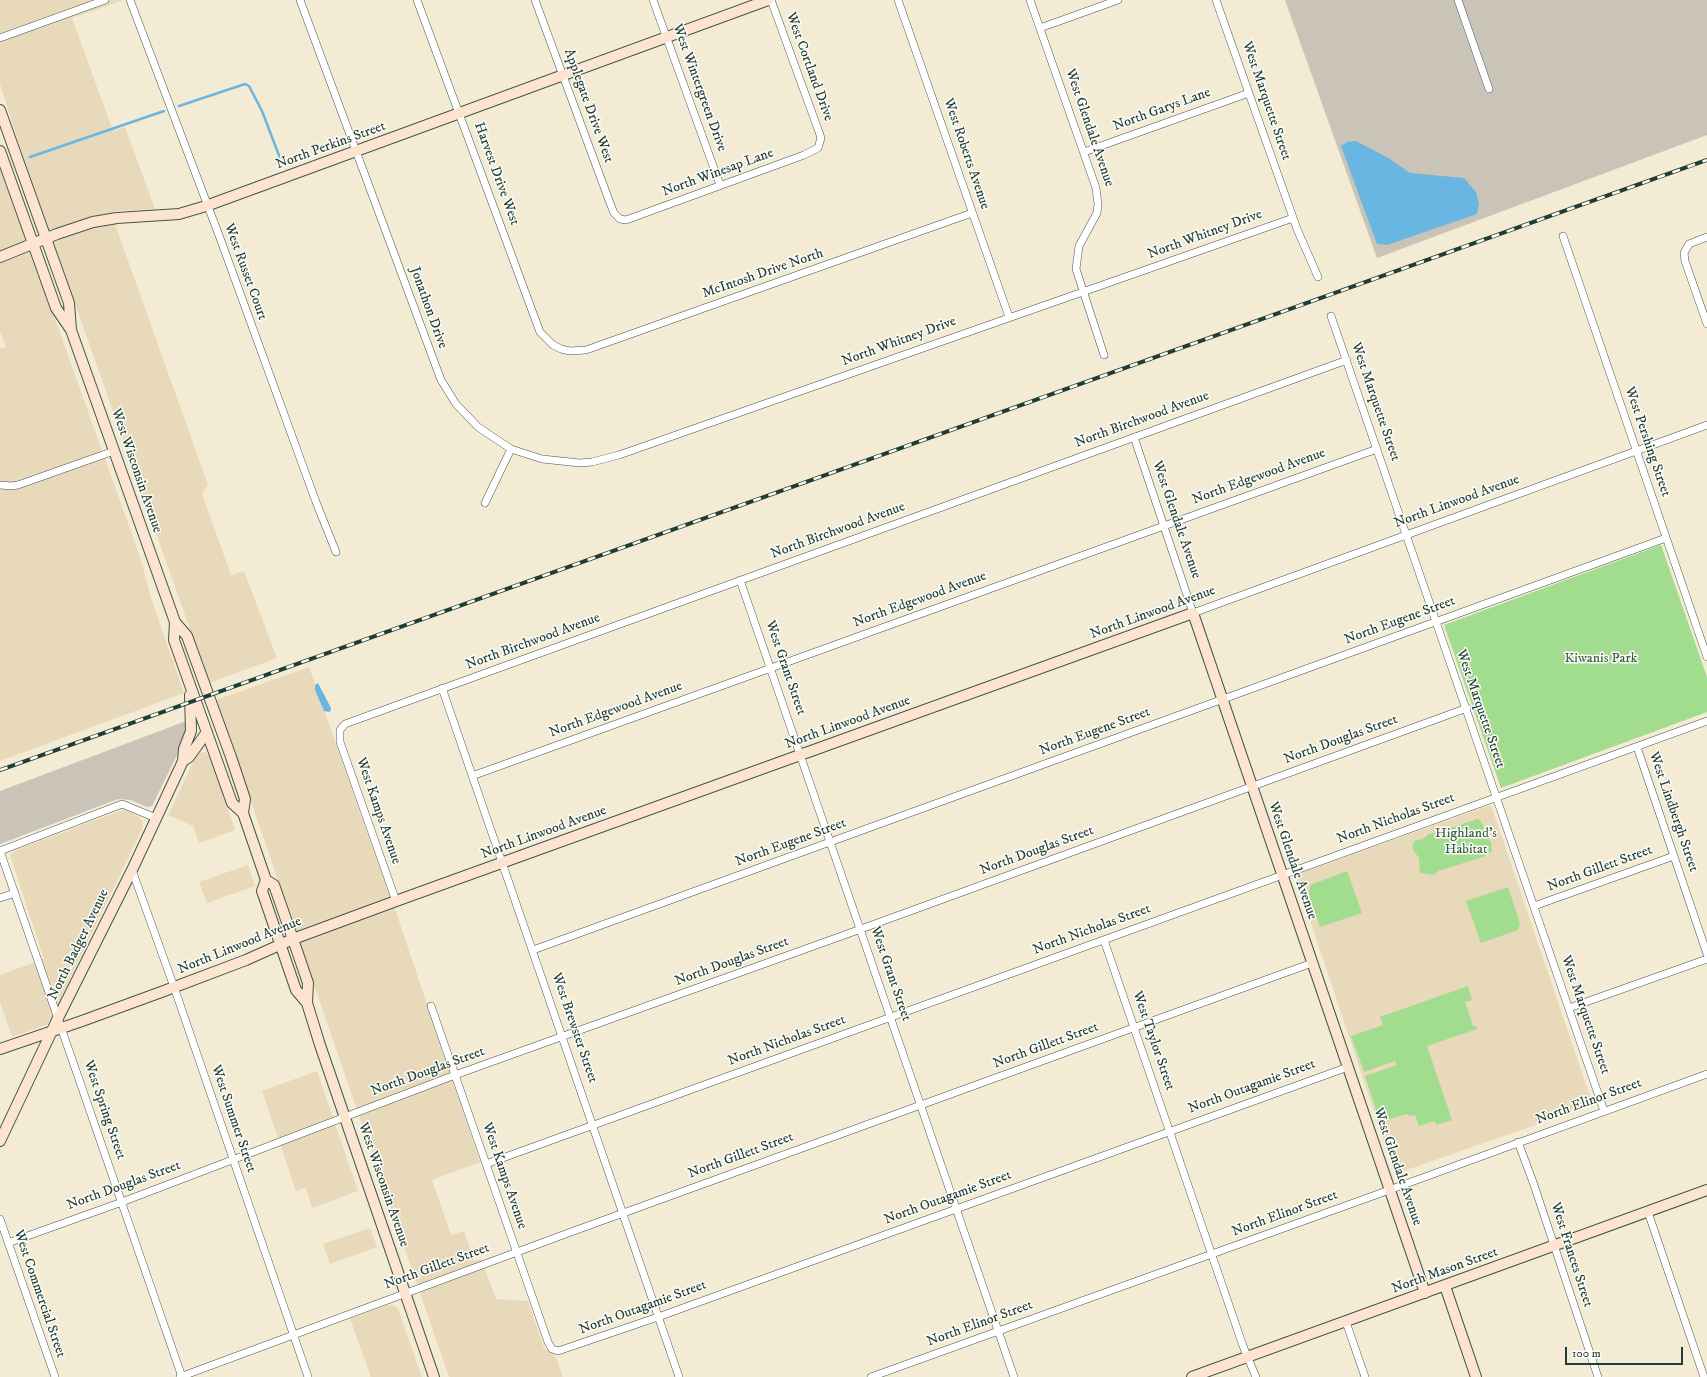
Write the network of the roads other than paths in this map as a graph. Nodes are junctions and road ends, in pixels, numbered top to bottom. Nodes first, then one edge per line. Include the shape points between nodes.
1 (105, 0) edge
2 (130, 0) edge
3 (300, 0) edge
4 (417, 0) edge
5 (535, 0) edge
6 (653, 0) edge
7 (769, 0) edge
8 (898, 0) edge
9 (1030, 0) edge
10 (1118, 0) edge
11 (1216, 0) edge
12 (1458, 0) edge
13 (1040, 28) junction
14 (667, 36) junction
15 (0, 38) edge
16 (563, 75) junction
17 (1489, 89) dead end
18 (1249, 93) junction
19 (0, 110) edge
20 (460, 114) junction
21 (820, 143) joint
22 (0, 151) edge
23 (356, 152) junction
24 (1084, 152) junction
25 (720, 185) junction
26 (206, 206) junction
27 (972, 212) junction
28 (1293, 218) junction
29 (620, 219) joint
30 (1562, 236) dead end
31 (1707, 237) edge
32 (46, 239) junction
33 (33, 244) junction
34 (0, 257) edge
35 (1318, 277) dead end
36 (1082, 292) junction
37 (1331, 316) dead end
38 (1009, 317) junction
39 (1707, 324) edge
40 (71, 330) junction
41 (561, 350) joint
42 (1104, 355) dead end
43 (1347, 360) junction
44 (1707, 425) edge
45 (1134, 438) junction
46 (1377, 448) junction
47 (511, 449) junction
48 (114, 451) junction
49 (1637, 451) junction
50 (0, 485) edge
51 (485, 503) dead end
52 (1163, 526) junction
53 (1407, 534) junction
54 (1666, 538) junction
55 (336, 552) dead end
56 (740, 580) junction
57 (1193, 613) junction
58 (175, 622) junction
59 (1436, 622) junction
60 (1707, 657) edge
61 (771, 668) junction
62 (190, 684) junction
63 (442, 688) junction
64 (1222, 700) junction
65 (1466, 708) junction
66 (1707, 721) edge
67 (220, 726) junction
68 (340, 730) joint
69 (207, 732) junction
70 (189, 736) junction
71 (1637, 747) junction
72 (801, 755) junction
73 (182, 761) junction
74 (218, 762) junction
75 (472, 776) junction
76 (240, 782) junction
77 (1252, 786) junction
78 (1497, 797) junction
79 (243, 813) junction
80 (156, 818) junction
81 (831, 842) junction
82 (0, 851) edge
83 (1674, 856) junction
84 (503, 863) junction
85 (132, 870) junction
86 (1282, 875) junction
87 (266, 880) junction
88 (15, 893) junction
89 (0, 898) edge
90 (396, 902) junction
91 (1534, 906) junction
92 (861, 929) junction
93 (293, 940) junction
94 (1104, 940) junction
95 (280, 945) junction
96 (533, 950) junction
97 (1707, 954) edge
98 (1707, 959) edge
99 (1312, 963) junction
100 (174, 987) junction
101 (307, 1003) junction
102 (431, 1006) dead end
103 (1569, 1008) junction
104 (891, 1018) junction
105 (58, 1025) junction
106 (1134, 1028) junction
107 (563, 1037) junction
108 (0, 1049) edge
109 (1348, 1067) junction
110 (1707, 1074) edge
111 (456, 1075) junction
112 (921, 1105) junction
113 (1604, 1111) junction
114 (345, 1117) junction
115 (593, 1125) junction
116 (1170, 1131) junction
117 (0, 1141) edge
118 (1518, 1142) junction
119 (233, 1159) junction
120 (486, 1164) junction
121 (1390, 1190) junction
122 (1707, 1190) edge
123 (122, 1202) junction
124 (956, 1208) junction
125 (1648, 1212) junction
126 (623, 1213) junction
127 (0, 1219) edge
128 (8, 1243) junction
129 (1554, 1246) junction
130 (516, 1252) junction
131 (1211, 1254) junction
132 (1445, 1286) junction
133 (405, 1293) junction
134 (1425, 1293) junction
135 (658, 1317) junction
136 (1346, 1322) junction
137 (998, 1331) junction
138 (293, 1334) junction
139 (556, 1351) joint
140 (1248, 1357) junction
141 (54, 1377) edge
142 (181, 1377) edge
143 (308, 1377) edge
144 (434, 1377) edge
145 (679, 1377) edge
146 (871, 1377) edge
147 (1014, 1377) edge
148 (1192, 1377) edge
149 (1256, 1377) edge
150 (1365, 1377) edge
151 (1476, 1377) edge
152 (1598, 1377) edge
153 (1704, 1377) edge

1 - 15 street
2 - 26 street, West Russet Court
3 - 23 street, Jonathon Drive
4 - 20 street, Harvest Drive West
5 - 16 street, Applegate Drive West
6 - 14 street, West Wintergreen Drive
7 - 14 main road, North Perkins Street
7 - 21 street, West Cortland Drive via 819,132
8 - 27 street, West Roberts Avenue
9 - 13 street, West Glendale Avenue
10 - 13 street
11 - 18 street, West Marquette Street
12 - 17 street
13 - 24 street, West Glendale Avenue
14 - 16 main road, North Perkins Street
14 - 25 street, West Wintergreen Drive
16 - 20 main road, North Perkins Street
16 - 29 street, Applegate Drive West via 610,203
18 - 24 street, North Garys Lane
18 - 28 street, West Marquette Street
19 - 32 main road, West Wisconsin Avenue
20 - 23 main road, North Perkins Street
20 - 41 street, Harvest Drive West via 540,332
21 - 25 street, North Winesap Lane via 813,151
22 - 33 main road, West Wisconsin Avenue
23 - 26 main road, North Perkins Street
23 - 47 street, Jonathon Drive via 441,380 456,404 478,427
24 - 36 street, West Glendale Avenue via 1096,188 1098,204 1094,221 1077,254 1076,268
25 - 29 street, North Winesap Lane via 633,219
26 - 32 main road, North Perkins Street via 179,214 101,220
26 - 55 street, West Russet Court
27 - 38 street, West Roberts Avenue
27 - 41 street, McIntosh Drive North via 586,350
28 - 35 street, West Marquette Street
28 - 36 street, North Whitney Drive
30 - 49 street, West Pershing Street
31 - 39 street via 1689,244 1684,252
32 - 33 main road, North Perkins Street
32 - 40 main road, West Wisconsin Avenue via 69,303
33 - 34 main road, North Perkins Street
33 - 40 main road, West Wisconsin Avenue via 56,308
36 - 38 street, North Whitney Drive
36 - 42 street, West Glendale Avenue
37 - 43 street, West Marquette Street
38 - 47 street, North Whitney Drive via 606,459 580,463 555,462 531,457
40 - 48 main road, West Wisconsin Avenue
43 - 45 street, North Birchwood Avenue
43 - 46 street, West Marquette Street
44 - 49 street, North Linwood Avenue
45 - 52 street, West Glendale Avenue
45 - 56 street, North Birchwood Avenue
46 - 52 street, North Edgewood Avenue
46 - 53 street, West Marquette Street
47 - 51 street
48 - 50 street via 18,485
48 - 58 main road, West Wisconsin Avenue
49 - 53 street, North Linwood Avenue
49 - 54 street, West Pershing Street
52 - 57 street, West Glendale Avenue
52 - 61 street, North Edgewood Avenue
53 - 57 street, North Linwood Avenue
53 - 59 street, West Marquette Street
54 - 59 street, North Eugene Street
54 - 60 street, West Pershing Street
56 - 61 street, West Grant Street
56 - 63 street, North Birchwood Avenue
57 - 64 main road, West Glendale Avenue
57 - 72 main road, North Linwood Avenue
58 - 62 main road, West Wisconsin Avenue via 174,640
58 - 67 main road, West Wisconsin Avenue via 187,636
59 - 64 street, North Eugene Street
59 - 65 street, West Marquette Street
61 - 72 street, West Grant Street
61 - 75 street, North Edgewood Avenue
62 - 69 main road, West Wisconsin Avenue
62 - 70 main road
63 - 68 street, North Birchwood Avenue via 345,724
63 - 75 street, West Brewster Street
64 - 77 main road, West Glendale Avenue
64 - 81 street, North Eugene Street
65 - 77 street, North Douglas Street
65 - 78 street, West Marquette Street
66 - 71 street, North Nicholas Street
67 - 69 main road, North Badger Avenue
67 - 76 main road, West Wisconsin Avenue
68 - 90 street, West Kamps Avenue via 340,742
69 - 70 main road, North Badger Avenue via 193,733
69 - 73 main road, North Badger Avenue via 189,757
69 - 74 main road, West Wisconsin Avenue
70 - 73 main road, North Badger Avenue
71 - 78 street, North Nicholas Street
71 - 83 street, West Lindbergh Street
72 - 81 street, West Grant Street
72 - 84 main road, North Linwood Avenue
73 - 80 main road, North Badger Avenue
74 - 76 main road via 231,783
74 - 79 main road, West Wisconsin Avenue via 232,803
75 - 84 street, West Brewster Street
76 - 79 main road, West Wisconsin Avenue via 245,799
77 - 86 main road, West Glendale Avenue
77 - 92 street, North Douglas Street
78 - 86 street, North Nicholas Street
78 - 91 street, West Marquette Street
79 - 87 main road, West Wisconsin Avenue
80 - 82 street via 122,804
80 - 85 main road, North Badger Avenue
81 - 92 street, West Grant Street
81 - 96 street, North Eugene Street
82 - 88 street, West Spring Street
83 - 91 street, North Gillett Street
83 - 97 street, West Lindbergh Street
84 - 90 main road, North Linwood Avenue
84 - 96 street, West Brewster Street
85 - 100 street, West Summer Street
85 - 105 main road, North Badger Avenue
86 - 94 street, North Nicholas Street
86 - 99 main road, West Glendale Avenue
87 - 93 main road, West Wisconsin Avenue via 274,885
87 - 95 main road, West Wisconsin Avenue via 262,891
88 - 89 street
88 - 105 street, West Spring Street
90 - 93 main road, North Linwood Avenue
91 - 103 street, West Marquette Street
92 - 104 street, West Grant Street
92 - 107 street, North Douglas Street
93 - 95 main road, North Linwood Avenue
93 - 101 main road, West Wisconsin Avenue via 308,983
94 - 104 street, North Nicholas Street
94 - 106 street, West Taylor Street
95 - 100 main road, North Linwood Avenue
95 - 101 main road, West Wisconsin Avenue via 296,990
96 - 107 street, West Brewster Street
98 - 103 street
99 - 106 street, North Gillett Street
99 - 109 main road, West Glendale Avenue
100 - 105 main road, North Linwood Avenue via 82,1021
100 - 119 street, West Summer Street
101 - 114 main road, West Wisconsin Avenue
102 - 111 street, West Kamps Avenue
103 - 113 street, West Marquette Street
104 - 112 street, West Grant Street
104 - 115 street, North Nicholas Street
105 - 108 main road, North Linwood Avenue
105 - 117 main road, North Badger Avenue
105 - 123 street, West Spring Street
106 - 112 street, North Gillett Street
106 - 116 street, West Taylor Street
107 - 111 street, North Douglas Street
107 - 115 street, West Brewster Street
109 - 116 street, North Outagamie Street
109 - 121 main road, West Glendale Avenue
110 - 113 street, North Elinor Street
111 - 114 street, North Douglas Street
111 - 120 street, West Kamps Avenue
112 - 124 street, West Grant Street
112 - 126 street, North Gillett Street
113 - 118 street, North Elinor Street
114 - 119 street, North Douglas Street
114 - 133 main road, West Wisconsin Avenue
115 - 120 street, North Nicholas Street
115 - 126 street, West Brewster Street
116 - 124 street, North Outagamie Street
116 - 131 street, West Taylor Street
118 - 121 street, North Elinor Street
118 - 129 street, West Frances Street
119 - 123 street, North Douglas Street
119 - 138 street, West Summer Street
120 - 130 street, West Kamps Avenue
121 - 131 street, North Elinor Street
121 - 134 main road, West Glendale Avenue
122 - 125 main road, North Mason Street
123 - 128 street, North Douglas Street
123 - 142 street, West Spring Street
124 - 135 street, North Outagamie Street
124 - 137 street, West Grant Street
125 - 129 main road, North Mason Street
125 - 153 street
126 - 130 street, North Gillett Street
126 - 135 street, West Brewster Street
127 - 128 street, West Commercial Street
128 - 141 street, West Commercial Street
129 - 132 main road, North Mason Street
129 - 152 street, West Frances Street
130 - 133 street, North Gillett Street
130 - 139 street, West Kamps Avenue via 548,1342
131 - 137 street, North Elinor Street
131 - 140 street, West Taylor Street
132 - 134 main road, North Mason Street
132 - 151 main road
133 - 138 street, North Gillett Street
133 - 144 main road, West Wisconsin Avenue
134 - 136 main road, North Mason Street
135 - 139 street, North Outagamie Street
135 - 145 street, West Brewster Street
136 - 140 main road, North Mason Street
136 - 150 street
137 - 146 street, North Elinor Street
137 - 147 street, West Grant Street
138 - 142 street, North Gillett Street
138 - 143 street, West Summer Street
140 - 148 main road, North Mason Street
140 - 149 street, West Taylor Street

